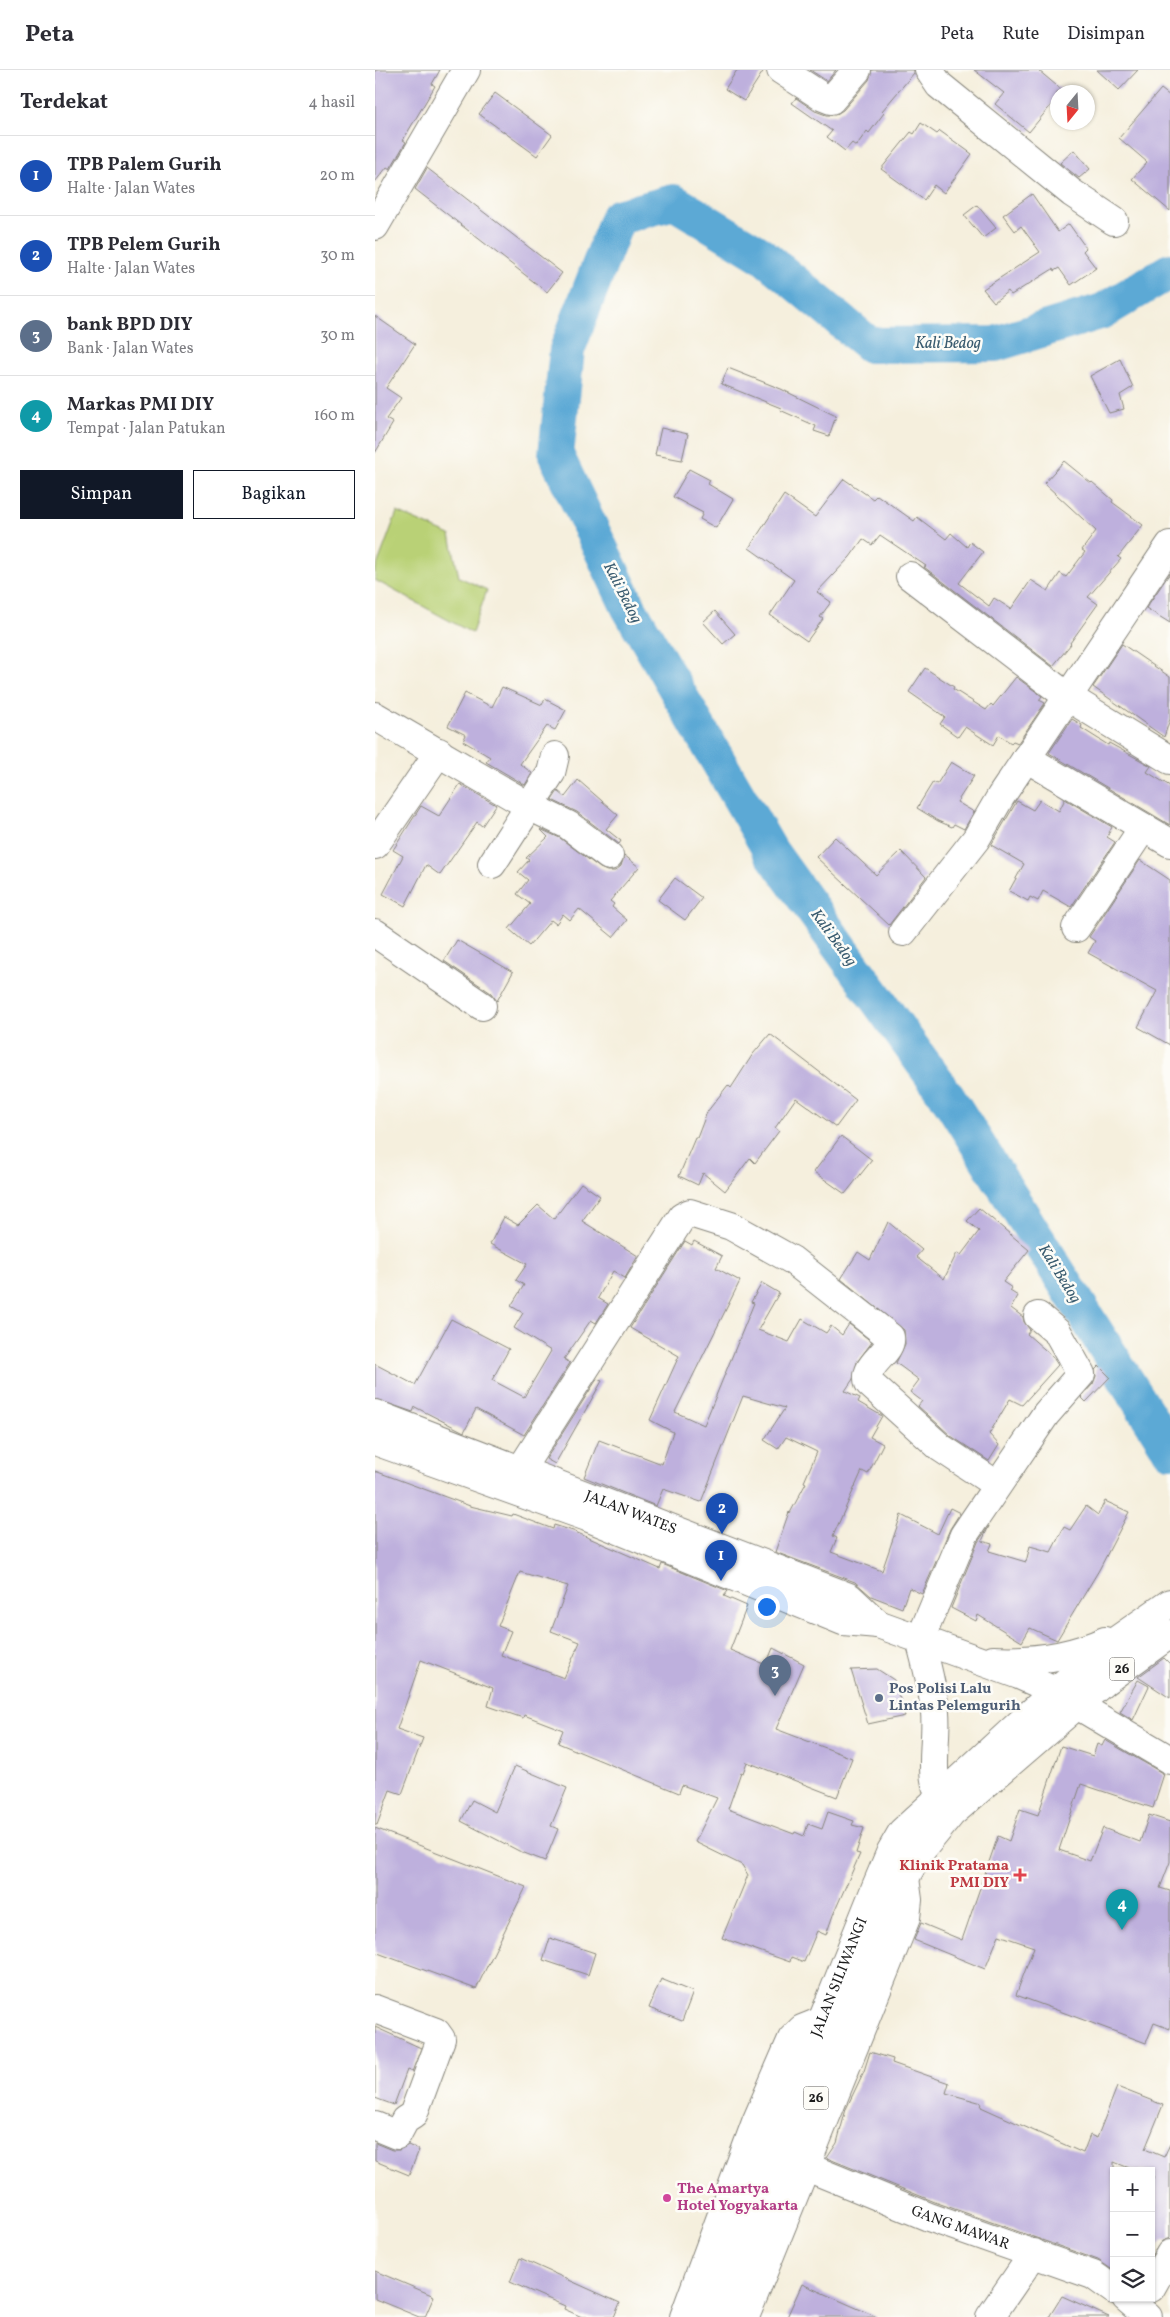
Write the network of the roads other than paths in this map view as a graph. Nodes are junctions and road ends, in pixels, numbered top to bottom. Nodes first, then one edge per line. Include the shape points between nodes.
1 (466, 70) edge
2 (781, 70) edge
3 (857, 70) edge
4 (929, 70) edge
5 (1114, 221) dead end
6 (375, 226) edge
7 (1170, 545) edge
8 (910, 576) dead end
9 (1068, 696) junction
10 (375, 716) edge
11 (439, 752) junction
12 (555, 756) dead end
13 (1026, 758) junction
14 (1170, 760) edge
15 (531, 807) junction
16 (1143, 828) junction
17 (1170, 843) edge
18 (375, 845) edge
19 (609, 856) dead end
20 (492, 864) dead end
21 (1076, 928) dead end
22 (903, 932) dead end
23 (375, 933) edge
24 (482, 1006) dead end
25 (1038, 1316) dead end
26 (375, 1414) edge
27 (375, 1441) edge
28 (521, 1469) junction
29 (997, 1485) junction
30 (1170, 1603) edge
31 (878, 1624) junction
32 (1141, 1624) junction
33 (1170, 1634) edge
34 (920, 1640) junction
35 (977, 1660) junction
36 (1066, 1698) junction
37 (1170, 1760) edge
38 (945, 1806) junction
39 (905, 1878) junction
40 (375, 2009) edge
41 (822, 2021) junction
42 (375, 2126) edge
43 (807, 2167) junction
44 (756, 2216) junction
45 (1034, 2253) junction
46 (1170, 2254) edge
47 (1155, 2280) edge
48 (1110, 2287) edge
49 (684, 2317) edge
50 (703, 2317) edge
51 (727, 2317) edge
52 (745, 2317) edge
53 (990, 2317) edge

1 - 6 main road
2 - 3 main road via 831,100
4 - 5 main road via 939,85 1073,193
7 - 9 main road
8 - 9 main road
9 - 13 main road
9 - 14 main road
10 - 11 main road
11 - 15 main road
11 - 18 main road
12 - 15 main road via 551,773
13 - 16 main road
13 - 22 main road via 976,839
15 - 19 main road via 568,825
15 - 20 main road
16 - 17 main road
16 - 21 main road
23 - 24 main road
25 - 29 main road via 1058,1332 1081,1374 1046,1414
26 - 28 main road, JALAN WATES
27 - 31 main road, JALAN WATES via 587,1517 843,1621
28 - 29 main road via 682,1217 690,1212 731,1226 792,1260 890,1337 889,1344 869,1372 869,1383 941,1448
28 - 31 main road, JALAN WATES via 849,1597
29 - 34 main road via 964,1535
30 - 32 main road, 26
31 - 34 main road, JALAN WATES
32 - 35 main road via 1087,1649 1064,1655 1008,1661
32 - 36 main road, 26 via 1113,1642
33 - 36 main road, 26 via 1105,1681
34 - 35 main road, JALAN WATES
34 - 38 main road via 935,1711 935,1782
35 - 36 main road, JALAN WATES via 1019,1675
36 - 37 main road, JALAN WATES
36 - 38 main road, JALAN SILIWANGI / 26
38 - 39 main road, JALAN SILIWANGI / 26
38 - 41 main road, JALAN SILIWANGI / 26 via 902,1832 891,1850
39 - 43 main road via 906,1918
39 - 44 main road, JALAN SILIWANGI / 26
40 - 42 main road via 436,2032 441,2039 413,2115 405,2120 397,2135
41 - 44 main road, JALAN SILIWANGI / 26
41 - 49 main road via 802,2029 792,2039 756,2122
43 - 45 main road, GANG MAWAR via 929,2218
43 - 52 main road
44 - 50 main road, JALAN SILIWANGI / 26
44 - 51 main road, JALAN SILIWANGI / 26
45 - 48 main road, GANG MAWAR via 1093,2275
45 - 53 main road
46 - 47 main road

